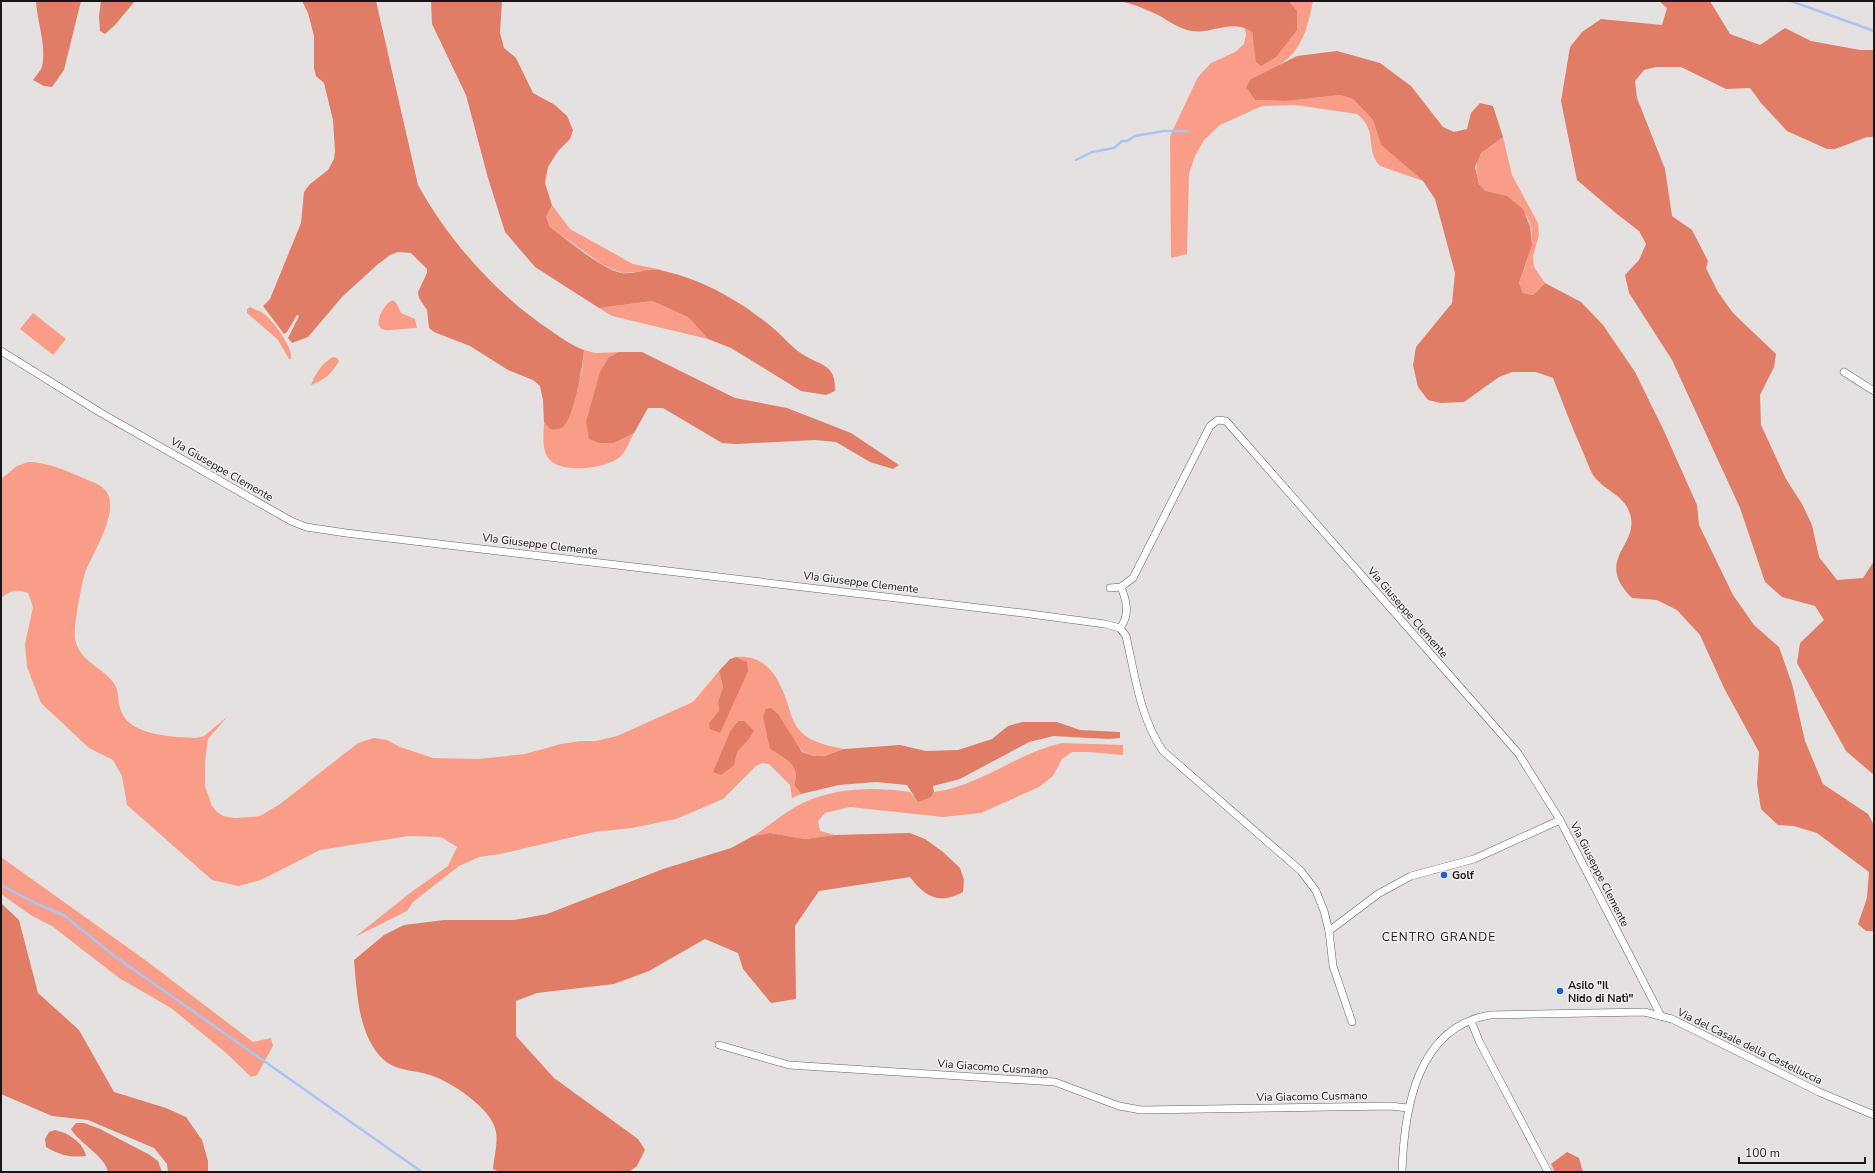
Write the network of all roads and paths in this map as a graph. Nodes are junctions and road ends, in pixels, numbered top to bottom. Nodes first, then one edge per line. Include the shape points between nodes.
1 (1, 351) edge
2 (1844, 372) dead end
3 (1874, 391) edge
4 (1110, 588) dead end
5 (1122, 588) junction
6 (1120, 628) junction
7 (1560, 820) junction
8 (1329, 931) junction
9 (1661, 1016) junction
10 (1471, 1021) junction
11 (1352, 1022) dead end
12 (719, 1045) dead end
13 (1408, 1108) junction
14 (1874, 1115) edge
15 (1402, 1172) edge
16 (1548, 1172) edge

1 - 6 street, VIa Giuseppe Clemente via 101,413 291,521 306,526 346,533 1015,612
2 - 3 street
4 - 5 street
5 - 6 street via 1127,615
5 - 7 street, Via Giuseppe Clemente via 1132,578 1210,426 1215,420 1224,420 1518,753
6 - 8 street via 1126,636 1147,723 1153,737 1176,763 1306,877 1320,898
7 - 8 street via 1474,860 1420,872 1406,878 1378,894
7 - 9 street, Via Giuseppe Clemente
8 - 11 street via 1333,966
9 - 10 street, Via del Casale della Castelluccia via 1644,1012 1490,1015
9 - 14 street, Via del Casale della Castelluccia via 1672,1019 1819,1092
10 - 13 street, Via del Casale della Castelluccia via 1442,1038 1430,1054 1413,1090
10 - 16 street
12 - 13 street, Via Giacomo Cusmano via 789,1065 1055,1082 1119,1106 1141,1110 1390,1106
13 - 15 street, Via del Casale della Castelluccia

